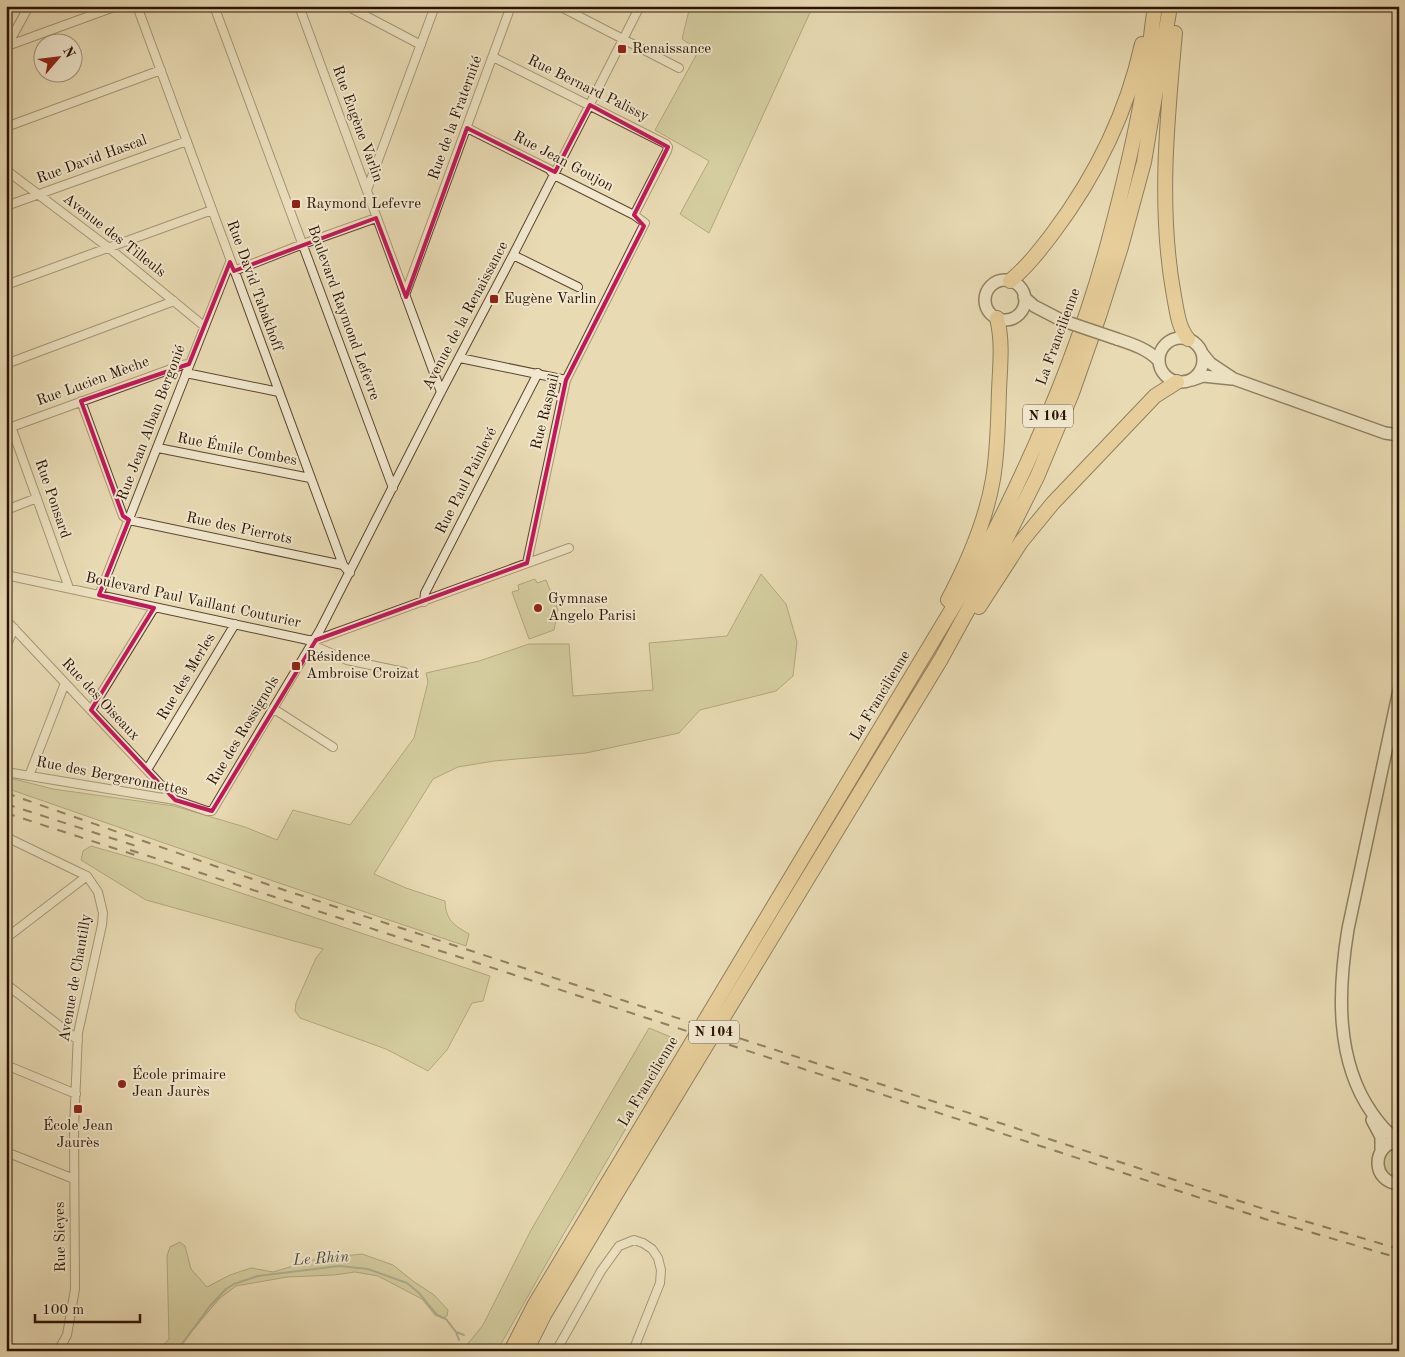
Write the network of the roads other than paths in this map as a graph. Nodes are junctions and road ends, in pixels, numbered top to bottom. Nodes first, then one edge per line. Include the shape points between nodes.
1 (29, 6) edge
2 (117, 6) edge
3 (137, 6) edge
4 (214, 6) edge
5 (299, 6) edge
6 (347, 6) edge
7 (435, 6) edge
8 (511, 6) edge
9 (559, 6) edge
10 (640, 6) edge
11 (1149, 6) edge
12 (1155, 6) edge
13 (1170, 6) edge
14 (1177, 6) edge
15 (623, 39) junction
16 (421, 45) junction
17 (7, 47) edge
18 (493, 57) junction
19 (679, 68) dead end
20 (161, 70) junction
21 (590, 105) junction
22 (6, 127) edge
23 (467, 128) junction
24 (187, 140) junction
25 (6, 170) edge
26 (554, 174) junction
27 (367, 190) junction
28 (38, 194) junction
29 (6, 206) edge
30 (212, 210) junction
31 (634, 215) junction
32 (376, 218) junction
33 (645, 223) joint
34 (303, 244) junction
35 (109, 248) junction
36 (514, 255) junction
37 (230, 262) junction
38 (234, 271) junction
39 (1010, 281) junction
40 (6, 285) edge
41 (578, 287) dead end
42 (405, 295) junction
43 (1024, 296) junction
44 (174, 301) junction
45 (1021, 311) junction
46 (997, 318) junction
47 (1062, 320) junction
48 (204, 326) junction
49 (1117, 338) junction
50 (1188, 339) junction
51 (1162, 347) junction
52 (1202, 353) junction
53 (460, 358) junction
54 (1159, 361) junction
55 (6, 364) edge
56 (189, 364) junction
57 (186, 372) junction
58 (538, 374) junction
59 (1234, 379) junction
60 (566, 380) junction
61 (1192, 380) junction
62 (1177, 382) junction
63 (279, 392) junction
64 (441, 392) junction
65 (81, 401) junction
66 (8, 425) edge
67 (1385, 433) junction
68 (1399, 435) edge
69 (1399, 444) edge
70 (158, 448) junction
71 (310, 478) junction
72 (393, 488) junction
73 (37, 498) junction
74 (6, 510) edge
75 (129, 520) junction
76 (569, 548) dead end
77 (526, 564) junction
78 (343, 565) junction
79 (350, 573) junction
80 (6, 575) edge
81 (69, 588) junction
82 (99, 595) junction
83 (424, 602) junction
84 (154, 608) junction
85 (6, 620) edge
86 (235, 624) junction
87 (14, 628) junction
88 (314, 642) junction
89 (6, 647) edge
90 (940, 658) junction
91 (404, 672) dead end
92 (66, 683) junction
93 (902, 690) junction
94 (1399, 690) edge
95 (274, 709) junction
96 (91, 710) junction
97 (333, 747) dead end
98 (147, 770) junction
99 (6, 772) edge
100 (29, 776) junction
101 (174, 800) junction
102 (212, 811) joint
103 (6, 837) edge
104 (87, 876) junction
105 (6, 938) edge
106 (9, 986) edge
107 (6, 1000) edge
108 (78, 1040) junction
109 (6, 1065) edge
110 (76, 1094) junction
111 (1364, 1101) junction
112 (1399, 1141) edge
113 (1382, 1150) junction
114 (6, 1152) edge
115 (74, 1179) junction
116 (1399, 1184) edge
117 (58, 1351) edge
118 (511, 1351) edge
119 (526, 1351) edge
120 (556, 1351) edge
121 (633, 1351) edge

1 - 17 street
2 - 17 street
3 - 20 street, Rue David Tabakhoff
4 - 34 street, Boulevard Raymond Lefevre
5 - 27 street, Rue Eugène Varlin
6 - 16 street
7 - 16 street
8 - 18 street, Rue de la Fraternité
9 - 15 street
10 - 15 street, Avenue de la Renaissance
11 - 39 highway via 1138,62 1099,161 1062,221 1031,262
12 - 93 highway, La Francilienne / N 104 via 1144,85 1124,183 1085,318 1021,478 943,625
13 - 90 highway, La Francilienne / N 104 via 1144,162 1121,247 1072,393 1038,477
14 - 50 highway via 1165,198 1171,281 1180,327
15 - 19 street
15 - 21 street, Avenue de la Renaissance
16 - 27 street
18 - 21 street, Rue Bernard Palissy
18 - 23 street, Rue de la Fraternité
20 - 22 street
20 - 24 street, Rue David Tabakhoff
21 - 26 street, Avenue de la Renaissance
21 - 31 street, Rue Bernard Palissy via 668,147
23 - 26 street, Rue Jean Goujon
23 - 42 street, Rue de la Fraternité
24 - 28 street, Rue David Hascal
24 - 30 street, Rue David Tabakhoff
25 - 28 street, Avenue des Tilleuls
26 - 31 street, Rue Jean Goujon
26 - 36 street, Avenue de la Renaissance
27 - 32 street, Rue Eugène Varlin
28 - 29 street, Rue David Hascal
28 - 35 street, Avenue des Tilleuls
30 - 35 street
30 - 37 street, Rue David Tabakhoff
31 - 33 street, Rue Jean Goujon
32 - 34 street
32 - 42 street, Rue Eugène Varlin
33 - 60 street, Rue Raspail
34 - 38 street
34 - 72 street, Boulevard Raymond Lefevre
35 - 40 street
35 - 44 street, Avenue des Tilleuls
36 - 41 street
36 - 53 street, Avenue de la Renaissance
37 - 38 street, Rue David Tabakhoff
37 - 48 street, Rue Jean Alban Bergonié
38 - 63 street, Rue David Tabakhoff
39 - 43 street via 1021,288
39 - 46 street via 996,282 987,291 985,304
42 - 64 street, Rue Eugène Varlin
43 - 45 street
43 - 47 street via 1034,306
44 - 48 street, Avenue des Tilleuls
44 - 55 street
45 - 46 street via 1010,319
45 - 47 street via 1042,313
46 - 93 highway via 1001,332 997,433 993,478 984,521 950,597 908,671
47 - 49 street, bridge
48 - 56 street, Rue Jean Alban Bergonié
49 - 51 street
49 - 54 street via 1153,354
50 - 51 street via 1174,339
50 - 52 street
51 - 54 street
52 - 59 street via 1210,363
52 - 61 street via 1202,368
53 - 58 street
53 - 64 street, Avenue de la Renaissance
54 - 62 street via 1164,374
56 - 57 street, Rue Jean Alban Bergonié
56 - 65 street, Rue Lucien Mèche
57 - 63 street
57 - 70 street, Rue Jean Alban Bergonié
58 - 60 street
58 - 83 street, Rue Paul Painlevé via 425,593
59 - 61 street via 1202,376
59 - 67 street
60 - 77 street, Rue Raspail
61 - 62 street
62 - 90 highway via 1155,396 1041,517 1021,542 946,657
63 - 71 street, Rue David Tabakhoff
64 - 72 street, Avenue de la Renaissance
65 - 66 street, Rue Lucien Mèche
65 - 75 street via 123,516
66 - 73 street, Rue Ponsard
67 - 68 street
67 - 69 street
70 - 71 street, Rue Émile Combes
70 - 75 street, Rue Jean Alban Bergonié
71 - 78 street, Rue David Tabakhoff
72 - 79 street, Avenue de la Renaissance
73 - 74 street
73 - 81 street, Rue Ponsard
75 - 78 street, Rue des Pierrots
75 - 82 street, Rue Jean Alban Bergonié
76 - 77 street, Boulevard Paul Vaillant Couturier
77 - 83 street, Boulevard Paul Vaillant Couturier
78 - 79 street, Rue David Tabakhoff
79 - 88 street, Avenue de la Renaissance
80 - 81 street, Boulevard Paul Vaillant Couturier
81 - 82 street, Boulevard Paul Vaillant Couturier
82 - 84 street, Boulevard Paul Vaillant Couturier
83 - 88 street, Boulevard Paul Vaillant Couturier
84 - 86 street, Boulevard Paul Vaillant Couturier
84 - 96 street
85 - 87 street, Rue des Oiseaux
86 - 88 street, Boulevard Paul Vaillant Couturier
86 - 98 street, Rue des Merles
87 - 89 street
87 - 92 street, Rue des Oiseaux
88 - 91 street via 347,660
88 - 95 street, Rue des Rossignols
90 - 119 highway, La Francilienne / N 104 via 610,1203
92 - 96 street, Rue des Oiseaux
92 - 100 street
93 - 118 highway, La Francilienne / N 104 via 534,1304
94 - 111 street via 1342,966 1345,1044
95 - 97 street
95 - 102 street, Rue des Rossignols
96 - 98 street, Rue des Oiseaux
98 - 101 street, Rue des Oiseaux
99 - 100 street, Rue des Bergeronnettes
100 - 101 street, Rue des Bergeronnettes
101 - 102 street, Rue des Bergeronnettes
103 - 104 street
104 - 105 street
104 - 108 street, Avenue de Chantilly via 98,892 103,913
106 - 107 street
106 - 108 street
108 - 110 street, Avenue de Chantilly
109 - 110 street
110 - 115 street, Avenue de Chantilly
111 - 112 street
111 - 113 street via 1381,1137
112 - 113 street
113 - 116 street via 1378,1161 1380,1174
114 - 115 street
115 - 117 street, Rue Sieyes via 75,1289 67,1335
120 - 121 street via 601,1270 619,1246 634,1240 652,1249 658,1258 660,1283

